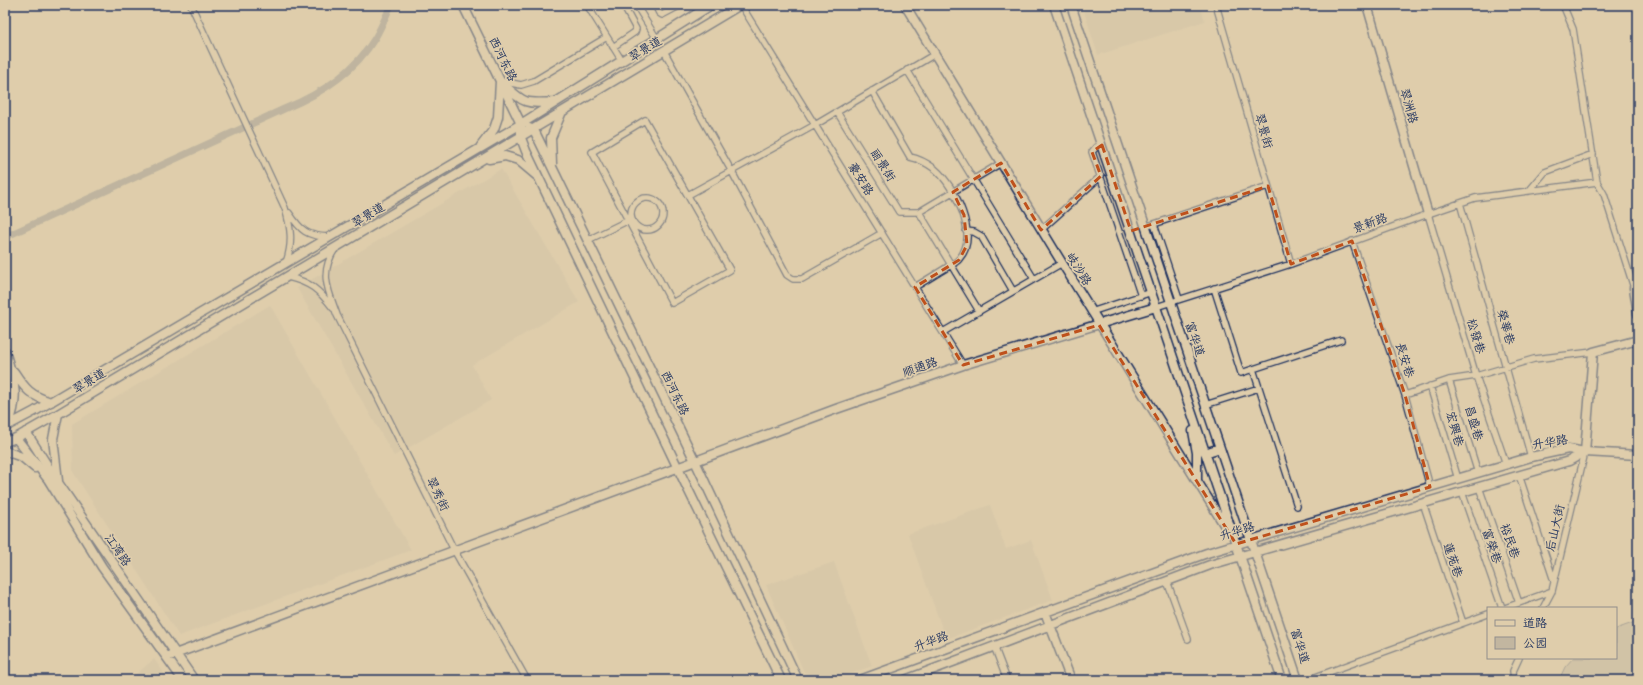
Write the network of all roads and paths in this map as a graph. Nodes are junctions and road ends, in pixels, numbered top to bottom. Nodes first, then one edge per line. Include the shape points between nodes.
1 (191, 5) edge
2 (462, 5) edge
3 (587, 5) edge
4 (623, 5) edge
5 (636, 5) edge
6 (655, 5) edge
7 (681, 5) edge
8 (711, 5) edge
9 (741, 5) edge
10 (905, 5) edge
11 (1054, 5) edge
12 (1071, 5) edge
13 (1216, 5) edge
14 (1367, 5) edge
15 (1563, 5) edge
16 (607, 37) junction
17 (657, 39) junction
18 (613, 47) junction
19 (664, 51) junction
20 (935, 54) junction
21 (622, 61) junction
22 (907, 70) junction
23 (500, 80) junction
24 (872, 91) junction
25 (556, 102) junction
26 (837, 112) junction
27 (560, 114) junction
28 (521, 124) junction
29 (815, 125) junction
30 (534, 130) junction
31 (521, 138) junction
32 (1102, 145) junction
33 (478, 150) junction
34 (1593, 154) junction
35 (482, 161) junction
36 (1001, 163) junction
37 (552, 167) junction
38 (732, 172) junction
39 (1100, 176) junction
40 (538, 177) junction
41 (973, 180) junction
42 (1597, 182) junction
43 (1268, 186) junction
44 (1530, 191) junction
45 (953, 192) junction
46 (688, 196) junction
47 (1460, 203) junction
48 (285, 208) junction
49 (919, 212) junction
50 (1428, 214) junction
51 (630, 220) junction
52 (1154, 224) junction
53 (1145, 227) junction
54 (1041, 230) junction
55 (966, 231) junction
56 (882, 233) junction
57 (330, 237) junction
58 (588, 240) junction
59 (1352, 241) junction
60 (336, 248) junction
61 (286, 263) junction
62 (1062, 263) junction
63 (1291, 264) junction
64 (950, 265) junction
65 (288, 277) junction
66 (1034, 279) junction
67 (915, 287) junction
68 (1636, 287) edge
69 (1214, 288) junction
70 (1014, 291) junction
71 (1152, 292) junction
72 (1141, 296) junction
73 (1179, 299) junction
74 (1170, 302) junction
75 (1156, 307) junction
76 (978, 311) junction
77 (1091, 312) junction
78 (1638, 314) edge
79 (338, 315) junction
80 (1099, 325) junction
81 (943, 332) junction
82 (1341, 340) dead end
83 (1638, 340) edge
84 (5, 351) edge
85 (1593, 352) junction
86 (9, 364) junction
87 (963, 365) junction
88 (1506, 367) junction
89 (1253, 370) junction
90 (1476, 376) junction
91 (1449, 380) junction
92 (1430, 386) junction
93 (1259, 388) junction
94 (1405, 395) junction
95 (51, 402) junction
96 (1205, 405) junction
97 (1189, 406) junction
98 (58, 414) junction
99 (6, 426) edge
100 (26, 432) junction
101 (16, 438) junction
102 (5, 442) edge
103 (1220, 448) junction
104 (5, 451) edge
105 (1585, 452) junction
106 (1205, 453) junction
107 (1638, 455) edge
108 (1531, 457) junction
109 (695, 461) junction
110 (1506, 464) junction
111 (677, 468) junction
112 (1478, 473) junction
113 (1519, 475) junction
114 (1458, 479) junction
115 (48, 480) junction
116 (1197, 481) junction
117 (59, 484) junction
118 (1430, 487) junction
119 (1479, 487) junction
120 (1462, 492) junction
121 (1422, 503) junction
122 (1297, 506) dead end
123 (1252, 539) junction
124 (1236, 544) junction
125 (454, 550) junction
126 (1256, 552) junction
127 (1240, 556) junction
128 (1167, 581) junction
129 (1554, 582) junction
130 (1552, 591) junction
131 (1519, 603) junction
132 (1502, 607) edge
133 (1508, 607) edge
134 (1544, 607) edge
135 (1045, 612) junction
136 (1487, 614) edge
137 (1463, 623) junction
138 (1051, 625) junction
139 (989, 632) junction
140 (1188, 639) dead end
141 (994, 646) junction
142 (171, 655) junction
143 (1519, 659) edge
144 (183, 680) edge
145 (194, 680) edge
146 (527, 680) edge
147 (781, 680) edge
148 (798, 680) edge
149 (860, 680) edge
150 (905, 680) edge
151 (1007, 680) edge
152 (1072, 680) edge
153 (1282, 680) edge
154 (1298, 680) edge
155 (1307, 680) edge
156 (1514, 680) edge

1 - 48 street
2 - 23 street, 西河东路
3 - 16 street
4 - 18 street via 636,29
5 - 17 street
6 - 7 street via 662,15
8 - 17 street, 翠景道
9 - 19 street, 翠景道
9 - 29 street, 豪安路
10 - 20 street, 岐沙路
11 - 32 street
12 - 53 street, 富华道
13 - 43 street, 翠景街
14 - 50 street, 翠洲路
15 - 34 street via 1573,29
16 - 18 street
16 - 23 street via 534,81 521,86
17 - 21 street, 翠景道
18 - 21 street
19 - 27 street, 翠景道
19 - 38 street
20 - 22 street
20 - 36 street, 岐沙路
21 - 25 street, 翠景道
22 - 24 street
22 - 41 street
23 - 25 street via 519,99 532,103
23 - 28 street, 西河东路
23 - 33 street via 498,117 494,129
24 - 26 street
24 - 45 street via 910,157 922,160 935,169
25 - 28 street, 翠景道
26 - 29 street
26 - 49 street, 丽景街 via 899,212
27 - 30 street, 翠景道
27 - 37 street via 551,138
28 - 30 street
28 - 31 street, 西河东路
28 - 33 street, 翠景道
29 - 38 street
29 - 56 street, 豪安路
30 - 31 street, 翠景道
30 - 37 street, 西河东路
31 - 35 street, 翠景道
31 - 40 street, 西河东路
32 - 39 street via 1092,152
32 - 71 street
33 - 57 street, 翠景道
34 - 42 street
34 - 44 street via 1545,172
35 - 40 street via 504,156 518,160
35 - 60 street, 翠景道
36 - 41 street
36 - 54 street, 岐沙路
37 - 58 street, 西河东路
38 - 46 street
38 - 56 street via 787,275 793,279 802,279
39 - 54 street
39 - 72 street
40 - 111 street, 西河东路
41 - 45 street
41 - 66 street
42 - 44 street, 景新路
42 - 68 street via 1604,194
43 - 52 street
43 - 63 street, 翠景街
44 - 47 street, 景新路 via 1475,198
45 - 49 street
45 - 55 street via 964,216
46 - 51 street via 645,120 592,152
46 - 51 street via 730,270 672,304
47 - 50 street, 景新路
47 - 88 street, 榮華巷
48 - 57 street via 303,231 315,237
48 - 61 street via 292,242
49 - 64 street
50 - 59 street, 景新路
50 - 90 street, 松發巷
51 - 51 street via 634,204 643,199 654,200 661,208 662,218 652,230 642,230
51 - 58 street
52 - 53 street
52 - 73 street
53 - 74 street, 富华道
54 - 62 street, 岐沙路
55 - 64 street via 967,245 959,260
55 - 70 street via 981,236
56 - 67 street, 豪安路
57 - 61 street, 翠景道
58 - 109 street, 西河东路
59 - 63 street, 景新路
59 - 94 street, 長安巷
60 - 65 street, 翠景道
60 - 79 street via 326,265 326,280
61 - 95 street, 翠景道
62 - 66 street
62 - 77 street, 岐沙路
63 - 69 street, 景新路
64 - 67 street
64 - 76 street
65 - 79 street via 308,283
65 - 98 street, 翠景道
66 - 70 street
67 - 81 street, 豪安路
68 - 78 street
69 - 73 street, 景新路
69 - 89 street via 1241,373
70 - 76 street
71 - 72 street
71 - 75 street
72 - 77 street
73 - 74 street, 景新路
74 - 75 street, 景新路
74 - 96 street, 富华道
75 - 80 street, 顺通路
75 - 97 street
76 - 81 street
77 - 80 street, 岐沙路
79 - 125 street, 翠秀街
80 - 87 street, 顺通路
80 - 116 street, 岐沙路
81 - 87 street, 豪安路
82 - 89 street
83 - 85 street
84 - 86 street
85 - 88 street via 1534,359
85 - 105 street
86 - 95 street via 23,386 38,398
86 - 99 street via 16,393 15,404
87 - 109 street, 顺通路
88 - 90 street
88 - 108 street, 榮華巷
89 - 93 street
90 - 91 street
90 - 110 street, 松發巷
91 - 92 street
91 - 112 street, 昌盛巷
92 - 94 street
92 - 114 street, 宏興巷
93 - 96 street
93 - 122 street
94 - 118 street, 長安巷
95 - 99 street, 翠景道
96 - 103 street, 富华道
97 - 106 street
97 - 116 street via 1197,453
98 - 100 street, 翠景道
98 - 117 street via 53,439
100 - 101 street, 翠景道
100 - 117 street, 江湾路
101 - 102 street, 翠景道
101 - 115 street, 江湾路
103 - 106 street
103 - 123 street, 富华道
104 - 115 street via 22,458
105 - 107 street
105 - 108 street, 升华路 via 1568,449
105 - 113 street, 升华路 via 1569,461
105 - 129 street, 后山大街
106 - 124 street
108 - 110 street, 升华路
109 - 111 street, 顺通路
109 - 148 street, 西河东路
110 - 112 street, 升华路
111 - 125 street, 顺通路
111 - 147 street, 西河东路
112 - 114 street, 升华路
113 - 119 street, 升华路
113 - 129 street
114 - 118 street, 升华路
115 - 142 street, 江湾路 via 102,567
116 - 124 street, 岐沙路
117 - 142 street, 江湾路
118 - 123 street, 升华路
119 - 120 street, 升华路
119 - 131 street, 裕民巷
120 - 121 street, 升华路
120 - 132 street, 富榮巷
121 - 126 street, 升华路
121 - 137 street, 蓮苑巷
123 - 124 street, 升华路
123 - 126 street, 富华道
124 - 127 street
124 - 135 street, 升华路
125 - 142 street, 顺通路
125 - 146 street, 翠秀街
126 - 127 street, 升华路
126 - 154 street, 富华道
127 - 128 street, 升华路
127 - 153 street
128 - 138 street, 升华路
128 - 140 street
129 - 130 street, 后山大街
130 - 131 street
130 - 134 street, 后山大街
131 - 133 street
135 - 138 street
135 - 139 street, 升华路
136 - 137 street
137 - 155 street
138 - 141 street, 升华路
138 - 152 street
139 - 141 street
139 - 149 street, 升华路
141 - 150 street, 升华路
141 - 151 street
142 - 144 street, 江湾路
142 - 145 street, 江湾路
143 - 156 street via 1513,671

